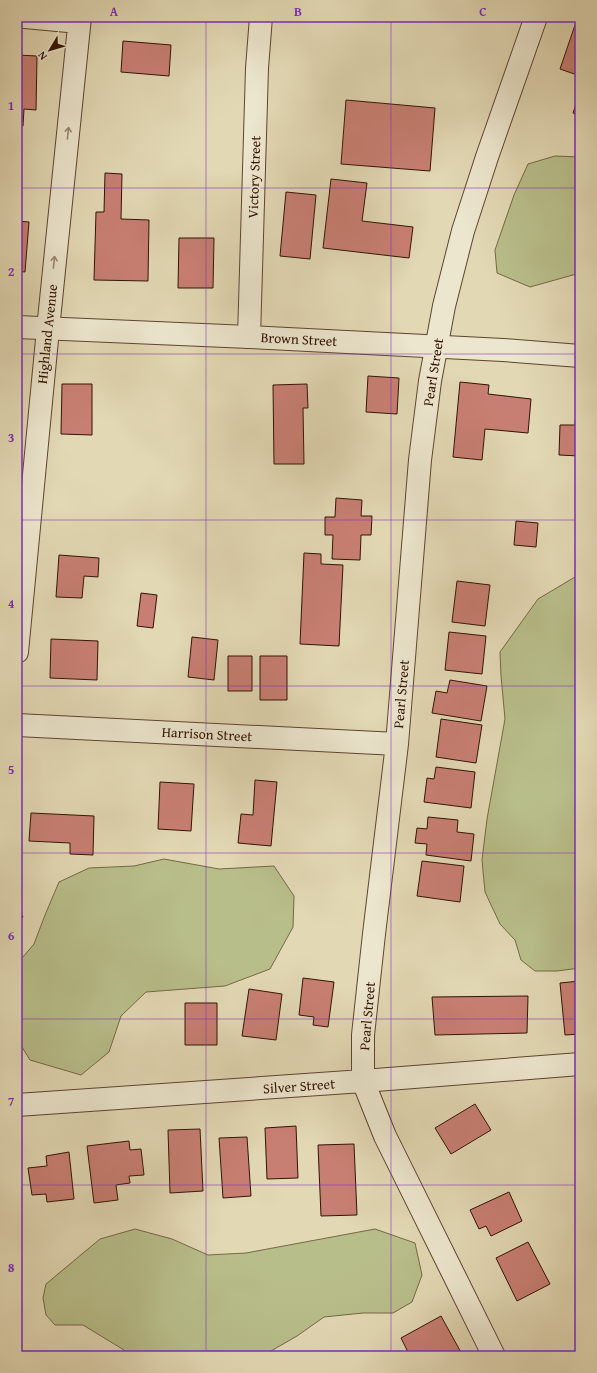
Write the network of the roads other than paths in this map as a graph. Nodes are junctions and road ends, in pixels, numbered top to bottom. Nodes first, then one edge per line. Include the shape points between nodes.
1 (25, 17) edge
2 (261, 17) edge
3 (536, 17) edge
4 (79, 19) edge
5 (17, 327) edge
6 (48, 329) junction
7 (249, 337) junction
8 (436, 347) junction
9 (580, 356) edge
10 (17, 652) edge
11 (17, 725) edge
12 (397, 744) junction
13 (580, 1064) edge
14 (363, 1082) junction
15 (17, 1105) edge
16 (494, 1356) edge

1 - 4 street
2 - 7 street, Victory Street via 257,68
3 - 8 street, Pearl Street via 463,231
6 -> 4 street, Highland Avenue
5 - 6 street, Brown Street
6 - 7 street, Brown Street
6 - 10 street, Highland Avenue
7 - 8 street, Brown Street
8 - 9 street, Brown Street
8 - 12 street, Pearl Street via 420,460
11 - 12 street, Harrison Street
12 - 14 street, Pearl Street via 363,1035
13 - 14 street, Silver Street
14 - 15 street, Silver Street
14 - 16 street, Pearl Street via 385,1136

